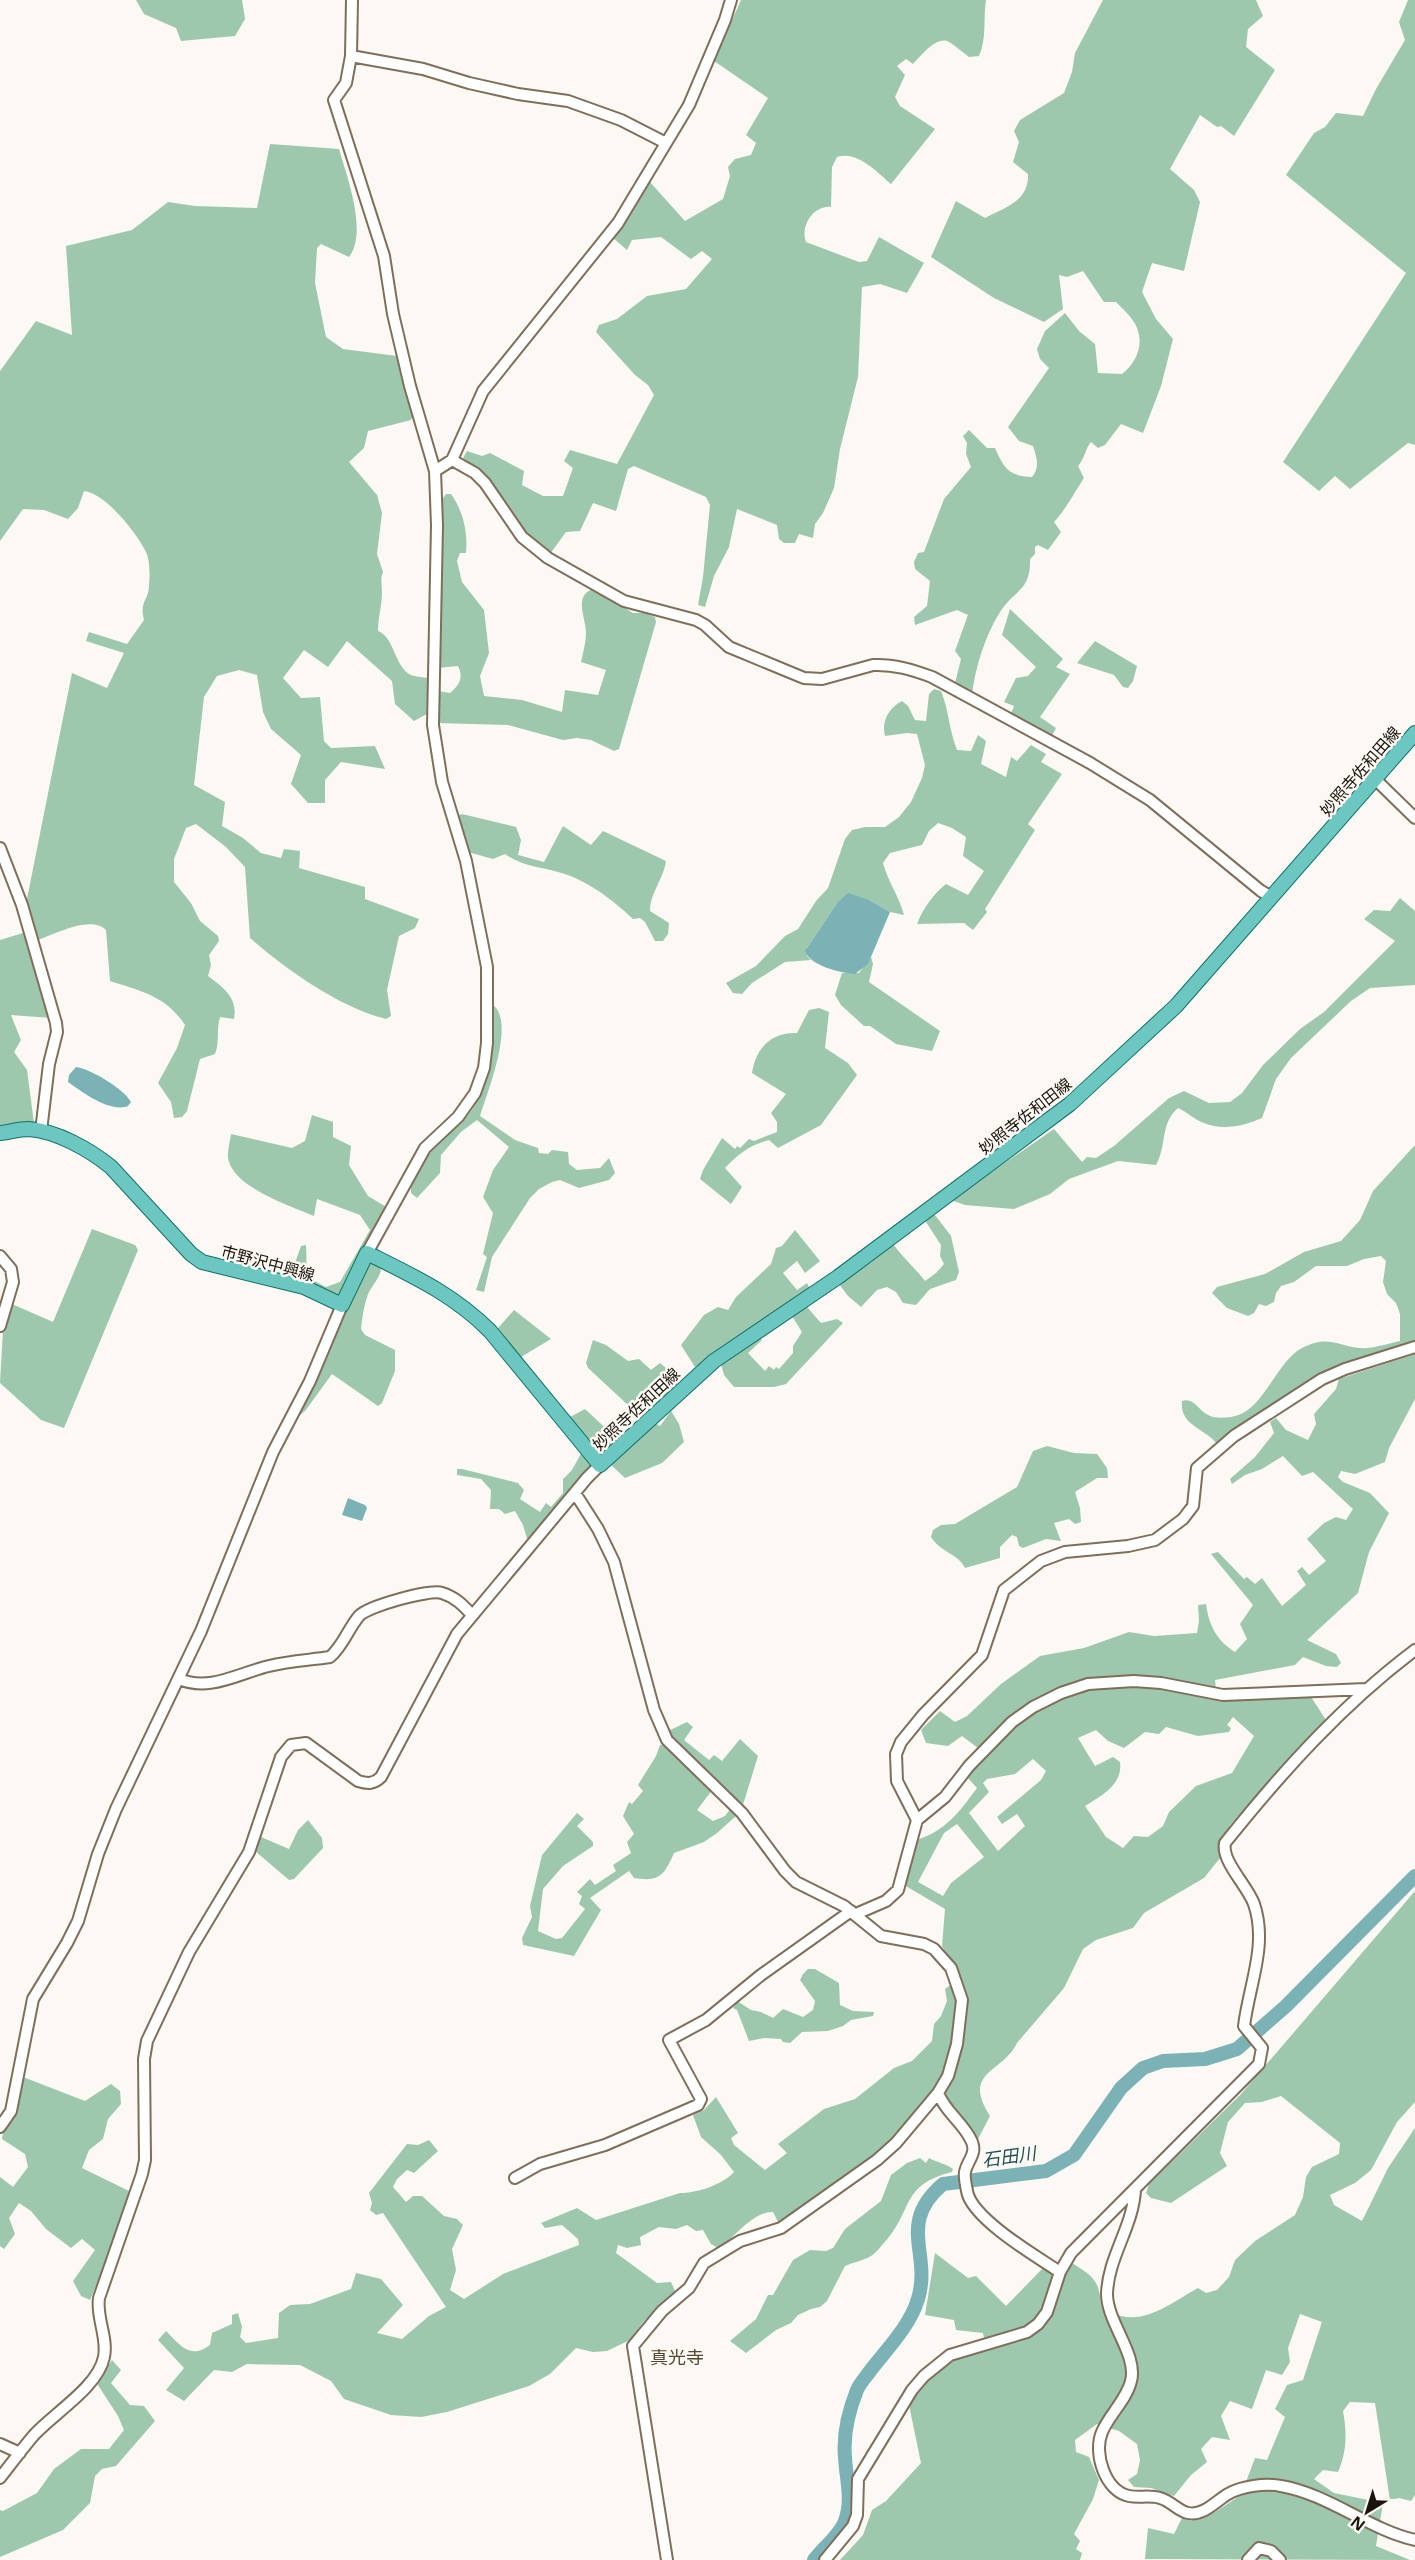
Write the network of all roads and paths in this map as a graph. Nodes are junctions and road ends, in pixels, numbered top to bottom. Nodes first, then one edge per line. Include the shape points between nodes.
1 (352, 0) edge
2 (731, 0) edge
3 (351, 56) junction
4 (666, 143) junction
5 (452, 460) junction
6 (435, 471) junction
7 (1415, 733) edge
8 (1375, 779) junction
9 (1415, 818) edge
10 (0, 848) edge
11 (1272, 897) junction
12 (41, 1131) junction
13 (0, 1133) edge
14 (367, 1253) junction
15 (0, 1256) edge
16 (342, 1305) junction
17 (0, 1326) edge
18 (1415, 1347) edge
19 (600, 1465) junction
20 (575, 1493) junction
21 (472, 1615) junction
22 (1415, 1650) edge
23 (178, 1679) junction
24 (1366, 1689) junction
25 (916, 1820) junction
26 (853, 1912) junction
27 (938, 2093) junction
28 (0, 2127) edge
29 (515, 2178) dead end
30 (1135, 2190) junction
31 (1060, 2272) junction
32 (0, 2444) edge
33 (20, 2453) junction
34 (0, 2478) edge
35 (1415, 2540) edge
36 (667, 2560) edge
37 (825, 2560) edge
38 (1248, 2560) edge
39 (1280, 2560) edge

1 - 3 street
2 - 4 street via 689,105
3 - 4 street via 423,69 518,94 568,101 621,120
3 - 6 street via 346,83 334,100 384,256 410,386
4 - 5 street via 618,223 483,391
5 - 6 street
5 - 11 street via 485,483 522,537 536,549 624,601 696,620 729,647 804,678 822,679 873,665 910,669 932,677 1150,800
6 - 14 street via 433,725 442,782 466,861 487,968 487,1043 484,1068 469,1104 425,1148
7 - 8 main road, 妙照寺佐和田線
8 - 9 street
8 - 11 main road, 妙照寺佐和田線
10 - 12 street via 22,905 56,1023
11 - 19 main road, 妙照寺佐和田線 via 1176,1006 1070,1104 838,1277 714,1361
12 - 13 main road, 市野沢中興線
12 - 16 main road, 市野沢中興線 via 79,1147 111,1167 202,1262 304,1287
14 - 16 main road
14 - 19 main road via 444,1292 471,1312
15 - 17 street via 11,1269 13,1282
16 - 23 street via 310,1381 273,1452
18 - 25 street via 1322,1379 1234,1436 1197,1468 1193,1506 1183,1519 1155,1540 1065,1552 1041,1561 1004,1590 982,1655 923,1715 896,1754 897,1781
19 - 20 street
20 - 21 street
20 - 26 street via 614,1562 654,1710 667,1740 742,1813 796,1882
21 - 23 street via 458,1600 441,1592 430,1592 365,1611 330,1657 268,1666 201,1685
21 - 33 street via 457,1634 376,1782 358,1781 306,1743 291,1745 281,1756 249,1852 189,1952 147,2041 145,2160 99,2298 105,2344 100,2368
22 - 24 street
23 - 28 street via 116,1809 78,1921 33,1999 11,2111
24 - 25 street via 1223,1695 1161,1683 1088,1684 1033,1707 1012,1722 945,1797
24 - 30 street via 1312,1743 1225,1843 1226,1857 1246,1886 1259,1926 1257,1960 1244,2026 1262,2048 1259,2064
25 - 26 street via 898,1890 886,1900
26 - 27 street via 881,1936 934,1949 951,1968 963,2000 961,2023 948,2076
26 - 29 street via 770,1969 706,2020 669,2040 700,2099 698,2105 605,2145 540,2164
27 - 31 street via 973,2143 972,2158 965,2171 967,2194 996,2228
27 - 36 street via 877,2160 781,2228 740,2241 704,2263 688,2288 633,2346
30 - 31 street via 1071,2253
30 - 35 street via 1134,2208 1109,2275 1107,2294 1132,2367 1131,2381 1099,2439 1102,2464 1110,2484 1128,2496 1159,2498 1188,2513 1206,2510 1238,2490 1278,2485 1321,2499
31 - 37 street via 1047,2312 1038,2324 1027,2332 950,2355 912,2390 858,2479 853,2526
32 - 33 street
33 - 34 street
38 - 39 street via 1259,2548 1271,2551

